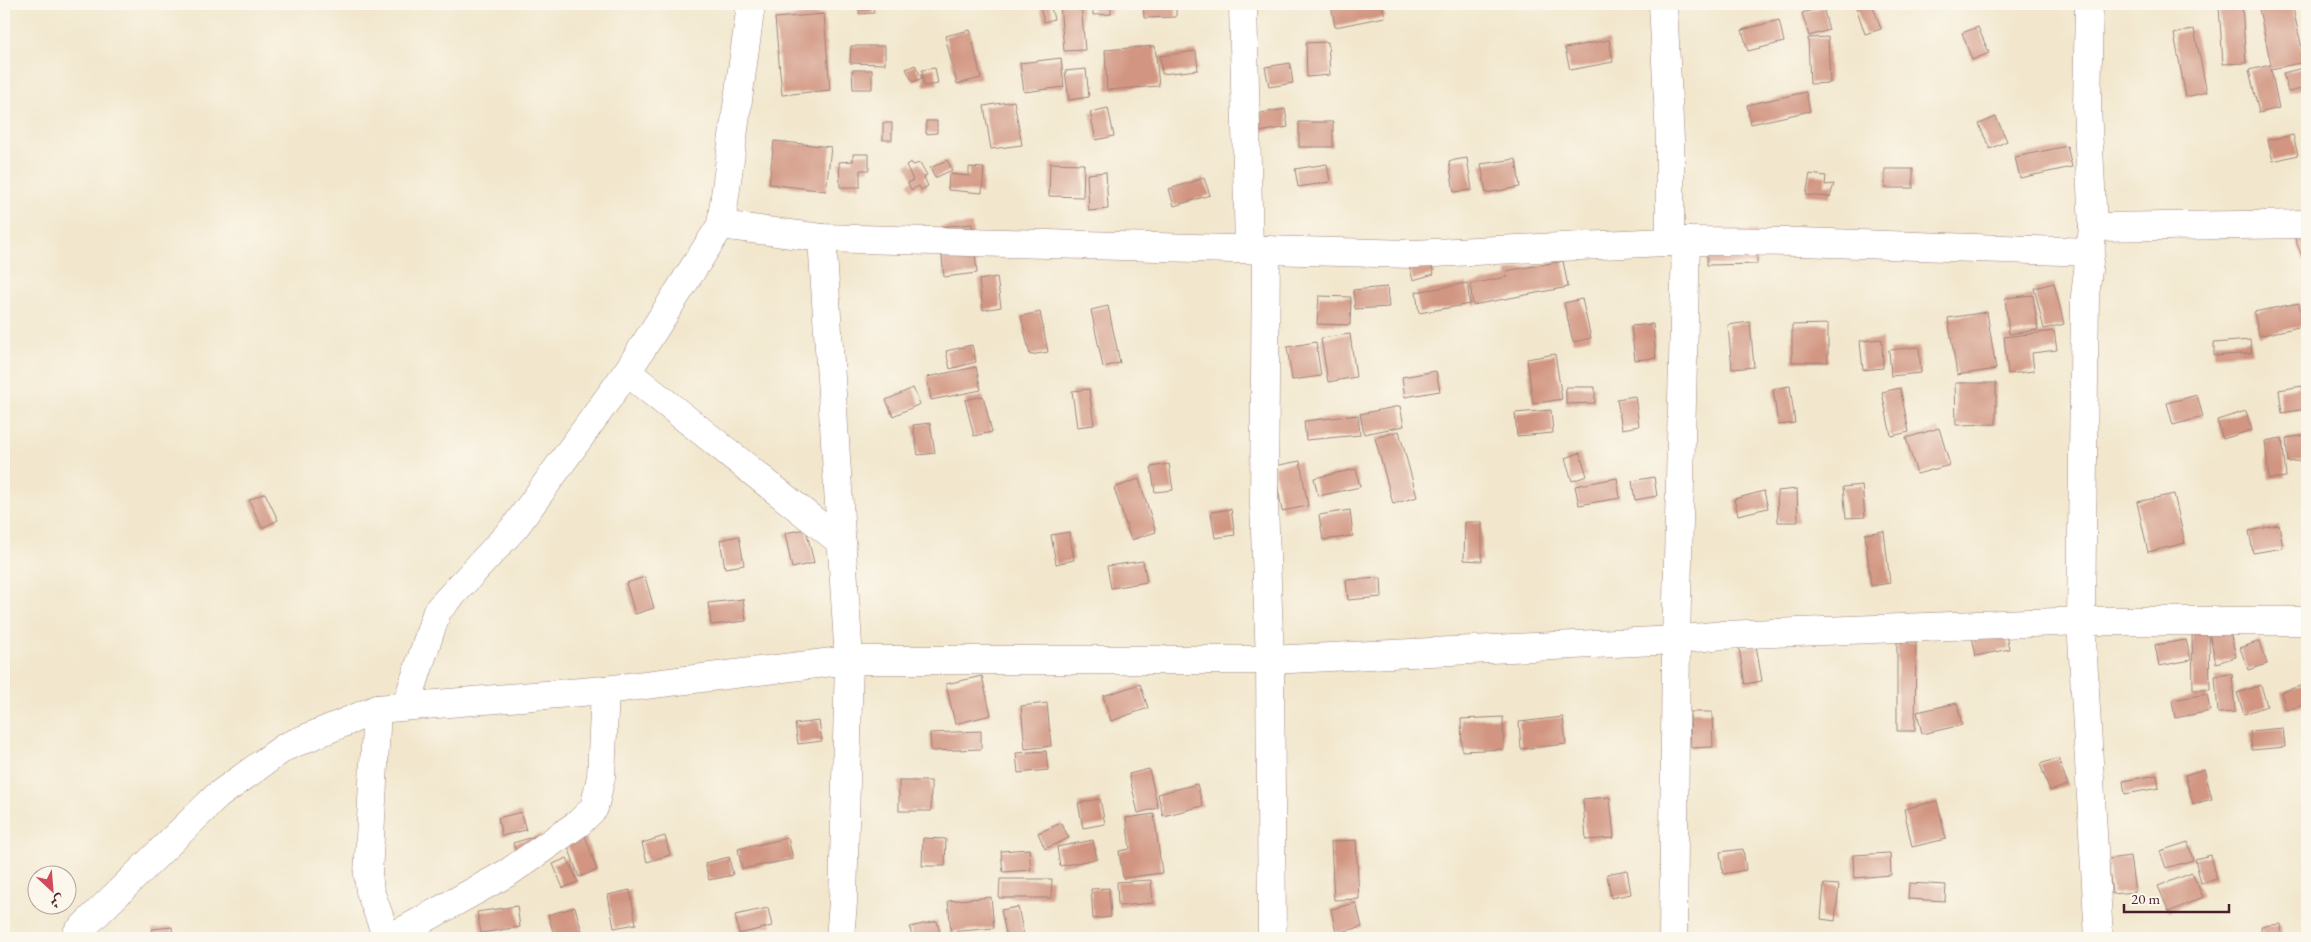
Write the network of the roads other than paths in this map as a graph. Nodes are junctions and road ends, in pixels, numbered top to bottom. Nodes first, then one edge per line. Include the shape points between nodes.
1 (751, 4) edge
2 (1243, 4) edge
3 (1664, 4) edge
4 (2089, 4) edge
5 (2307, 224) edge
6 (720, 225) junction
7 (822, 238) junction
8 (2092, 240) junction
9 (1678, 242) junction
10 (1258, 250) junction
11 (627, 372) junction
12 (842, 543) junction
13 (2081, 621) junction
14 (2307, 621) edge
15 (1676, 640) junction
16 (849, 660) junction
17 (1270, 660) junction
18 (605, 690) junction
19 (406, 706) junction
20 (376, 709) junction
21 (75, 938) edge
22 (389, 938) edge
23 (840, 938) edge
24 (1272, 938) edge
25 (1672, 938) edge
26 (2099, 938) edge

1 - 6 street
2 - 10 street
3 - 9 street
4 - 8 street via 2087,107
5 - 8 street
6 - 7 street
6 - 11 street
7 - 10 street
7 - 12 street
8 - 9 street
8 - 13 street via 2085,296
9 - 10 street via 1413,254
9 - 15 street
10 - 17 street
11 - 12 street
11 - 19 street via 515,527 437,611
12 - 16 street
13 - 14 street
13 - 15 street via 1723,635
13 - 26 street
15 - 17 street
15 - 25 street
16 - 17 street
16 - 18 street
16 - 23 street
17 - 24 street
18 - 19 street
18 - 22 street via 602,777 594,808 579,823 509,872
19 - 20 street
20 - 21 street via 285,747 217,796
20 - 22 street via 368,875 370,891

